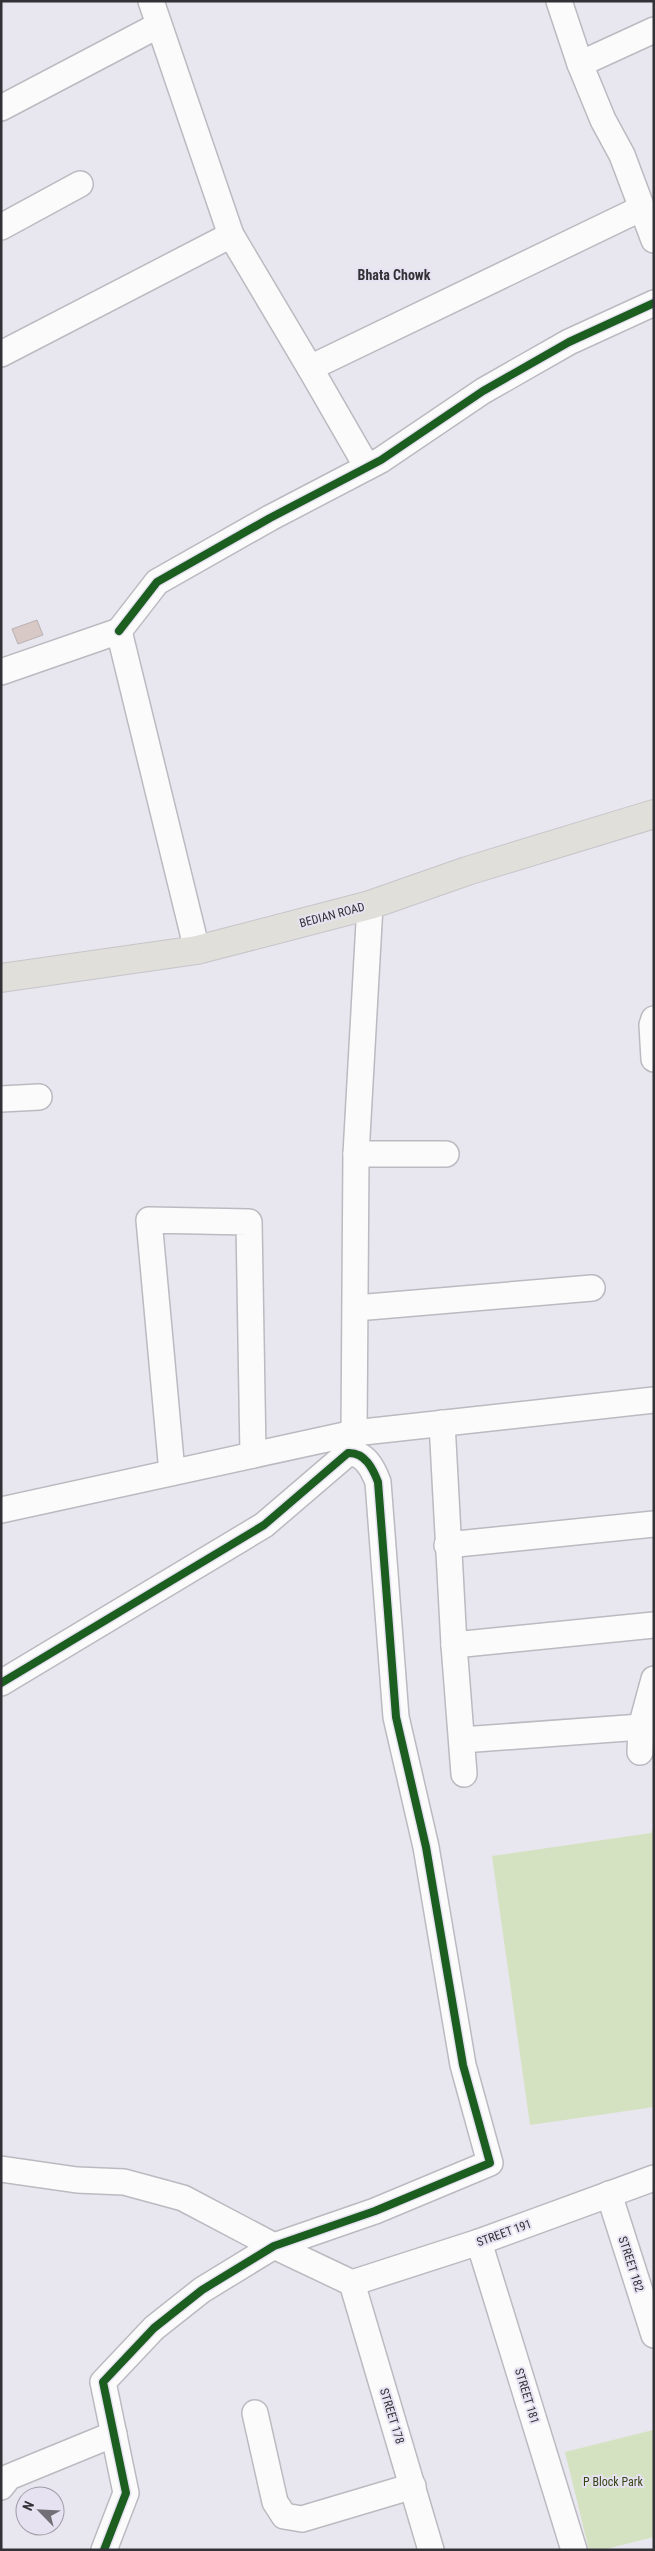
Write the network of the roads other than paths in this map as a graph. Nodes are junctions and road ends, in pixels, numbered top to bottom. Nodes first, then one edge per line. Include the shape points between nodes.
1 (150, 1) edge
2 (559, 1) edge
3 (157, 26) junction
4 (654, 30) edge
5 (580, 64) junction
6 (1, 108) edge
7 (80, 184) dead end
8 (642, 208) junction
9 (1, 227) edge
10 (231, 235) junction
11 (654, 240) edge
12 (654, 303) edge
13 (1, 354) edge
14 (310, 368) junction
15 (367, 467) junction
16 (119, 631) junction
17 (1, 672) edge
18 (654, 814) edge
19 (370, 905) junction
20 (197, 950) junction
21 (1, 978) edge
22 (654, 1019) edge
23 (654, 1059) edge
24 (39, 1097) dead end
25 (1, 1100) edge
26 (356, 1154) junction
27 (446, 1154) dead end
28 (592, 1288) dead end
29 (356, 1308) junction
30 (654, 1400) edge
31 (442, 1423) junction
32 (354, 1433) junction
33 (253, 1454) junction
34 (172, 1472) junction
35 (1, 1510) edge
36 (654, 1524) edge
37 (447, 1545) junction
38 (654, 1625) edge
39 (454, 1645) junction
40 (654, 1679) edge
41 (1, 1683) edge
42 (641, 1727) junction
43 (462, 1740) junction
44 (640, 1752) dead end
45 (464, 1774) dead end
46 (1, 2169) edge
47 (654, 2178) edge
48 (609, 2194) junction
49 (479, 2242) junction
50 (274, 2246) junction
51 (352, 2283) junction
52 (654, 2335) edge
53 (255, 2413) dead end
54 (114, 2434) junction
55 (4, 2478) edge
56 (412, 2486) junction
57 (104, 2550) edge
58 (431, 2550) edge
59 (574, 2550) edge

1 - 3 street
2 - 5 street
3 - 6 street
3 - 10 street
4 - 5 street
5 - 8 street via 603,120 622,155
7 - 9 street
8 - 11 street
8 - 14 street
10 - 13 street
10 - 14 street
12 - 15 street via 569,342 526,366
14 - 15 street
15 - 16 street via 158,582
16 - 17 street
16 - 20 street
18 - 19 main road, BEDIAN ROAD via 467,871
19 - 20 main road, BEDIAN ROAD
19 - 26 street
20 - 21 main road, BEDIAN ROAD
22 - 23 street
24 - 25 street
26 - 27 street
26 - 29 street
28 - 29 street
29 - 32 street
30 - 31 street
31 - 32 street
31 - 37 street
32 - 33 street
33 - 34 street
33 - 34 street via 249,1222 149,1220
34 - 35 street
36 - 37 street
37 - 39 street
38 - 39 street
39 - 43 street
40 - 42 street
41 - 50 street via 264,1526 348,1453 361,1456 372,1467 378,1482 396,1717 426,1847 463,2065 490,2163 376,2211
42 - 43 street
42 - 44 street
43 - 45 street
46 - 50 street via 77,2180 124,2182 183,2198
47 - 48 street, STREET 191
48 - 49 street, STREET 191
48 - 52 street, STREET 182
49 - 51 street, STREET 191
49 - 59 street, STREET 181
50 - 51 street
50 - 54 street via 202,2290 154,2328 103,2382
51 - 56 street, STREET 178
53 - 56 street via 275,2502 284,2516 302,2519
54 - 55 street
54 - 57 street via 126,2493
56 - 58 street, STREET 178

